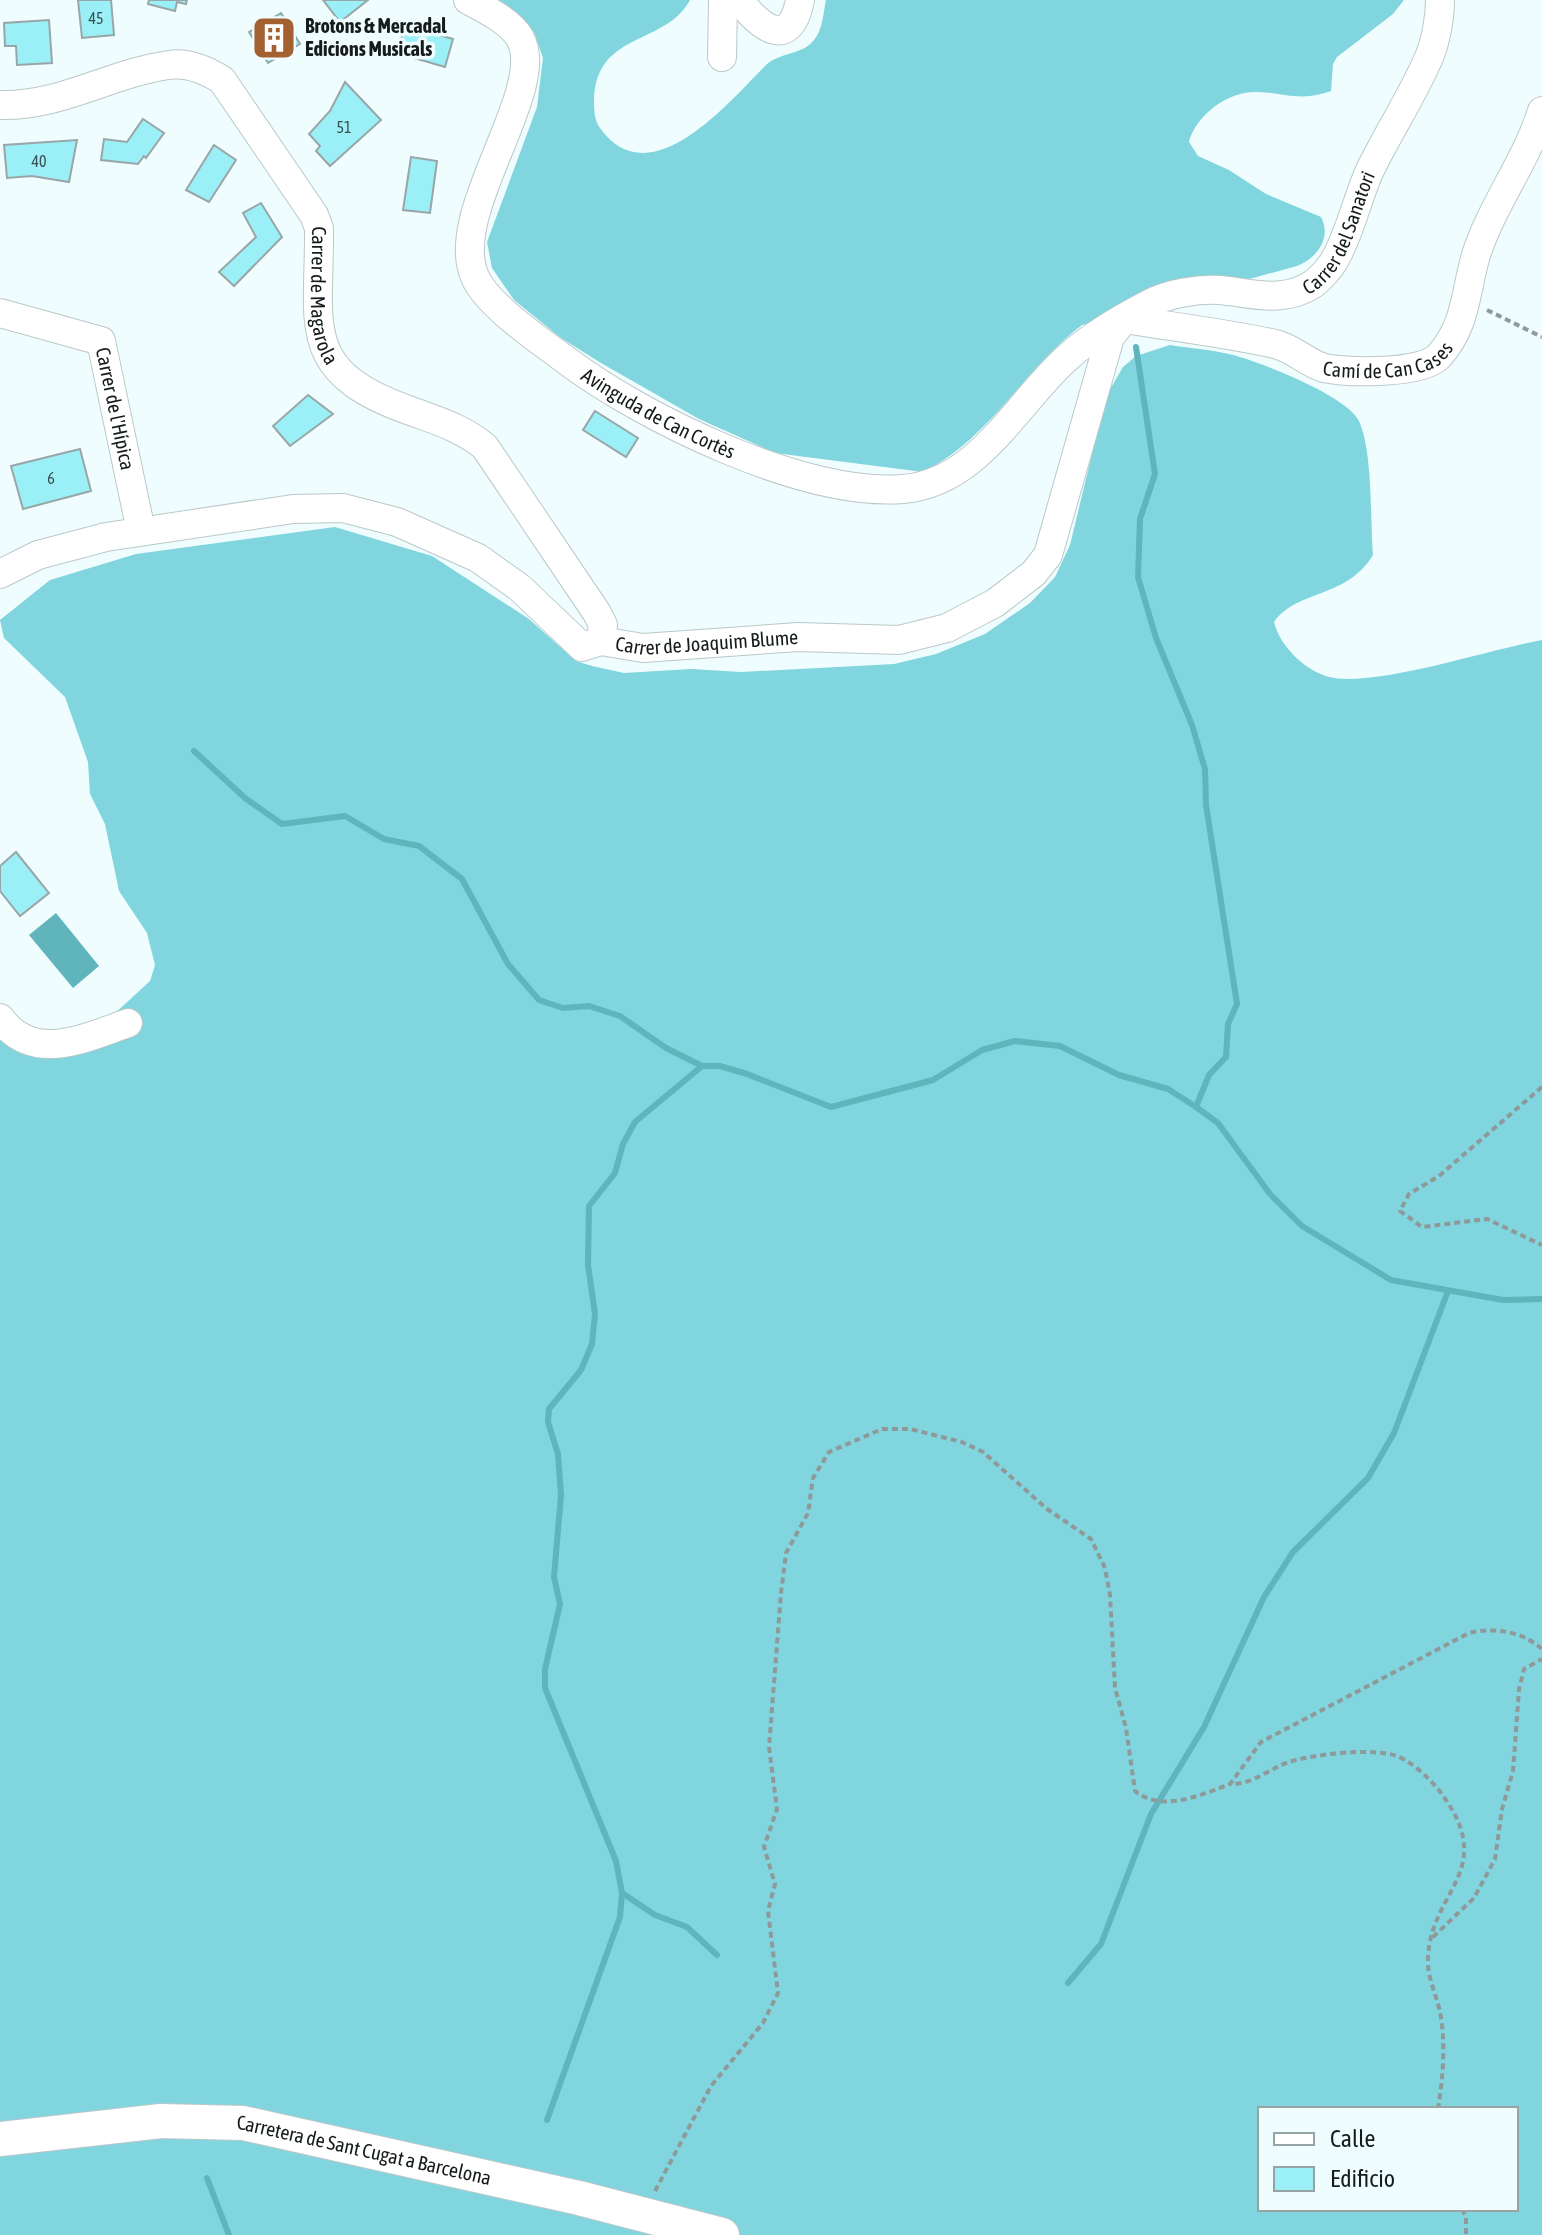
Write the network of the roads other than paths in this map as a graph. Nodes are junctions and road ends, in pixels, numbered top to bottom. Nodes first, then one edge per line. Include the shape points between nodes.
1 (468, 0) edge
2 (723, 0) edge
3 (739, 0) edge
4 (800, 0) edge
5 (1440, 0) edge
6 (722, 57) dead end
7 (0, 105) edge
8 (1542, 111) edge
9 (0, 313) edge
10 (1124, 319) junction
11 (141, 531) junction
12 (0, 574) edge
13 (601, 641) junction
14 (0, 1018) edge
15 (128, 1023) dead end
16 (0, 2139) edge
17 (722, 2235) edge

1 - 10 street, Avinguda de Can Cortès via 512,28 526,62 471,225 469,257 475,278 488,296 566,361 720,446 768,467 869,490 936,483 962,469 1069,356
2 - 6 street
3 - 4 street via 758,24 771,31 797,17
5 - 10 street, Carrer del Sanatori via 1431,52 1371,168 1335,259 1314,283 1282,296 1192,291 1153,301
7 - 13 street, Carrer de Magarola via 53,100 170,64 199,68 222,80 319,228 316,324 328,357 366,394 462,430 485,447 597,613 603,625
8 - 10 street, Camí de Can Cases via 1476,256 1469,300 1436,358 1381,371 1324,368 1279,345
9 - 11 street, Carrer de l'Hípica via 101,341
10 - 13 street, Carrer de Joaquim Blume via 1110,337 1048,555 995,603 947,628 899,640 798,637 643,648
11 - 12 street, Carrer de Joaquim Blume via 38,555
11 - 13 street, Carrer de Joaquim Blume via 293,509 359,511 433,536 500,571 576,644 589,647
14 - 15 street via 20,1037 61,1046
16 - 17 main road, Carretera de Sant Cugat a Barcelona via 161,2121 243,2123

